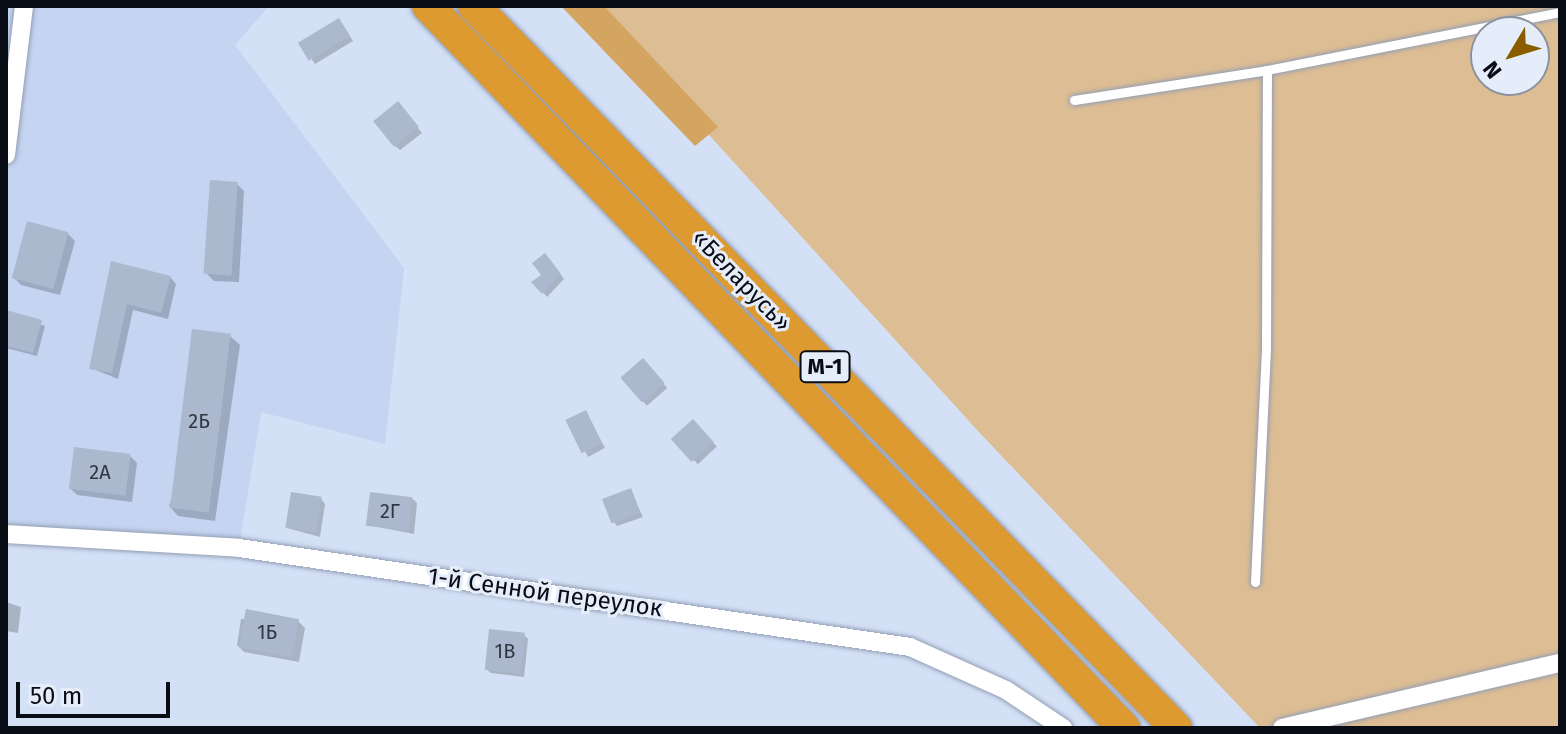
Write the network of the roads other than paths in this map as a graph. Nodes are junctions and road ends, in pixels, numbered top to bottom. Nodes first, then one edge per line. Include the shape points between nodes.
1 (24, 6) edge
2 (428, 6) edge
3 (474, 6) edge
4 (1560, 12) edge
5 (1267, 70) junction
6 (1074, 100) dead end
7 (6, 155) edge
8 (6, 534) edge
9 (1255, 582) dead end
10 (1560, 663) edge
11 (1063, 728) edge
12 (1124, 728) edge
13 (1176, 728) edge
14 (1282, 728) edge

1 - 7 street
2 - 12 highway, «Беларусь» / М-1
3 - 13 highway, «Беларусь» / М-1
4 - 5 lane
5 - 6 lane
5 - 9 lane via 1266,346
8 - 11 street, 1-й Сенной переулок via 239,548 910,647 1006,690
10 - 14 street

